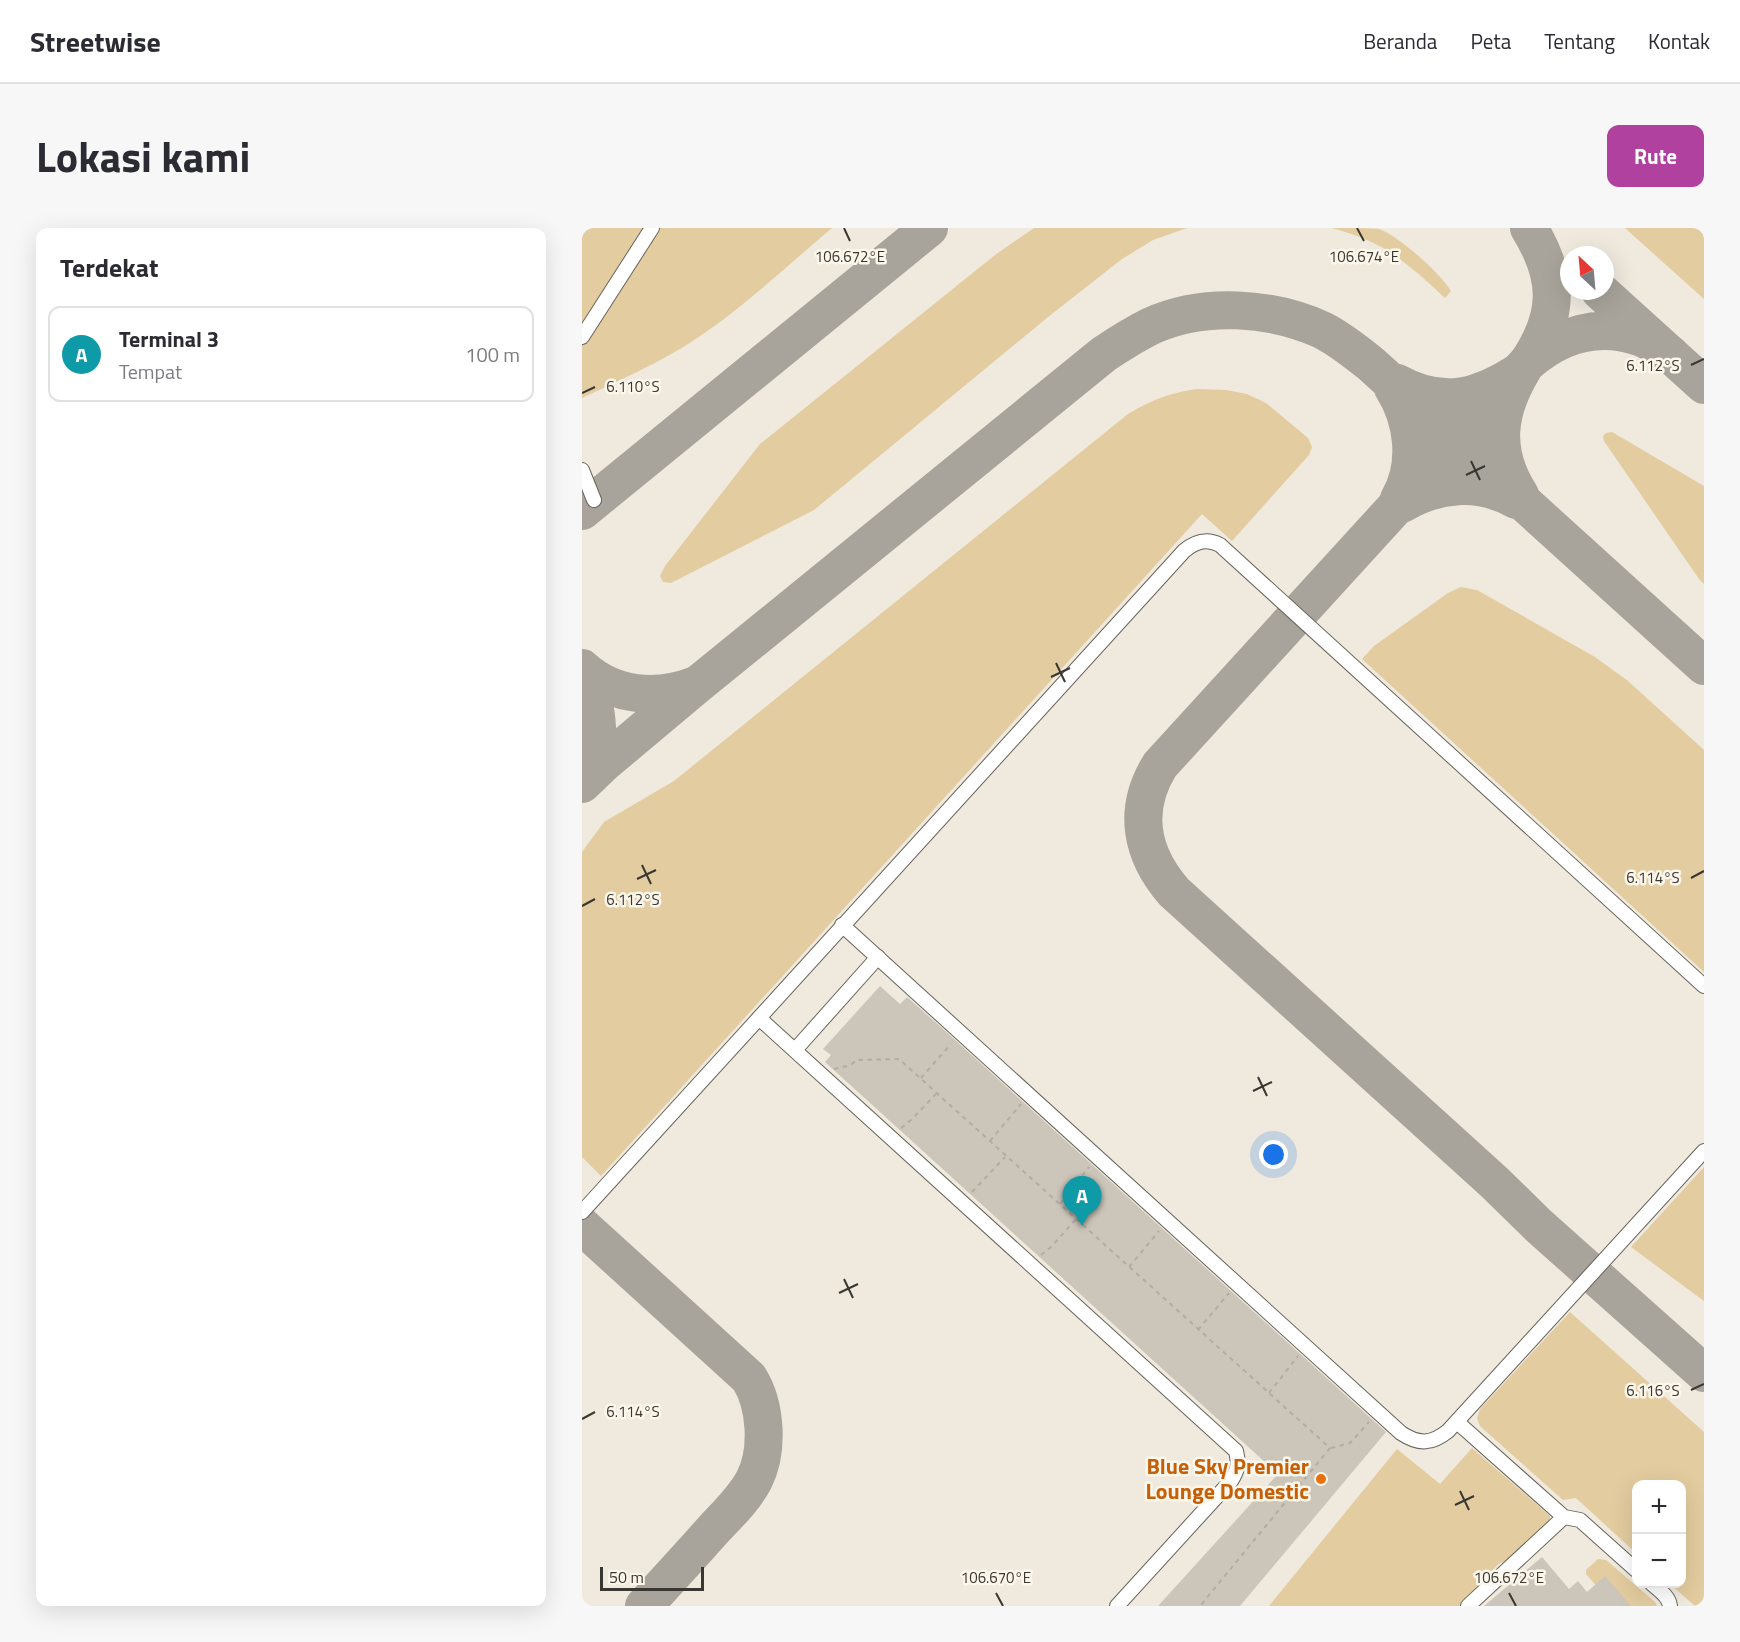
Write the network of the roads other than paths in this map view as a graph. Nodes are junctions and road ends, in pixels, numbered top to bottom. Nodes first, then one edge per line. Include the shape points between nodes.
1 (652, 228) edge
2 (582, 337) edge
3 (582, 470) edge
4 (594, 500) dead end
5 (842, 925) junction
6 (878, 957) junction
7 (1704, 986) edge
8 (759, 1018) junction
9 (795, 1050) junction
10 (1704, 1150) edge
11 (582, 1212) edge
12 (1457, 1422) junction
13 (1564, 1517) junction
14 (1632, 1566) edge
15 (1657, 1588) edge
16 (1117, 1606) edge
17 (1468, 1606) edge
18 (1670, 1606) edge

1 - 2 lane
3 - 4 lane
5 - 6 lane
5 - 7 lane via 1184,551 1192,544 1213,541
5 - 8 lane
6 - 9 lane
6 - 12 lane via 1401,1433 1410,1439 1430,1441
8 - 9 lane
8 - 11 lane
9 - 16 lane via 1236,1451 1238,1466 1231,1481
10 - 12 lane
12 - 13 lane
13 - 14 lane via 1580,1520
13 - 17 lane
15 - 18 lane

